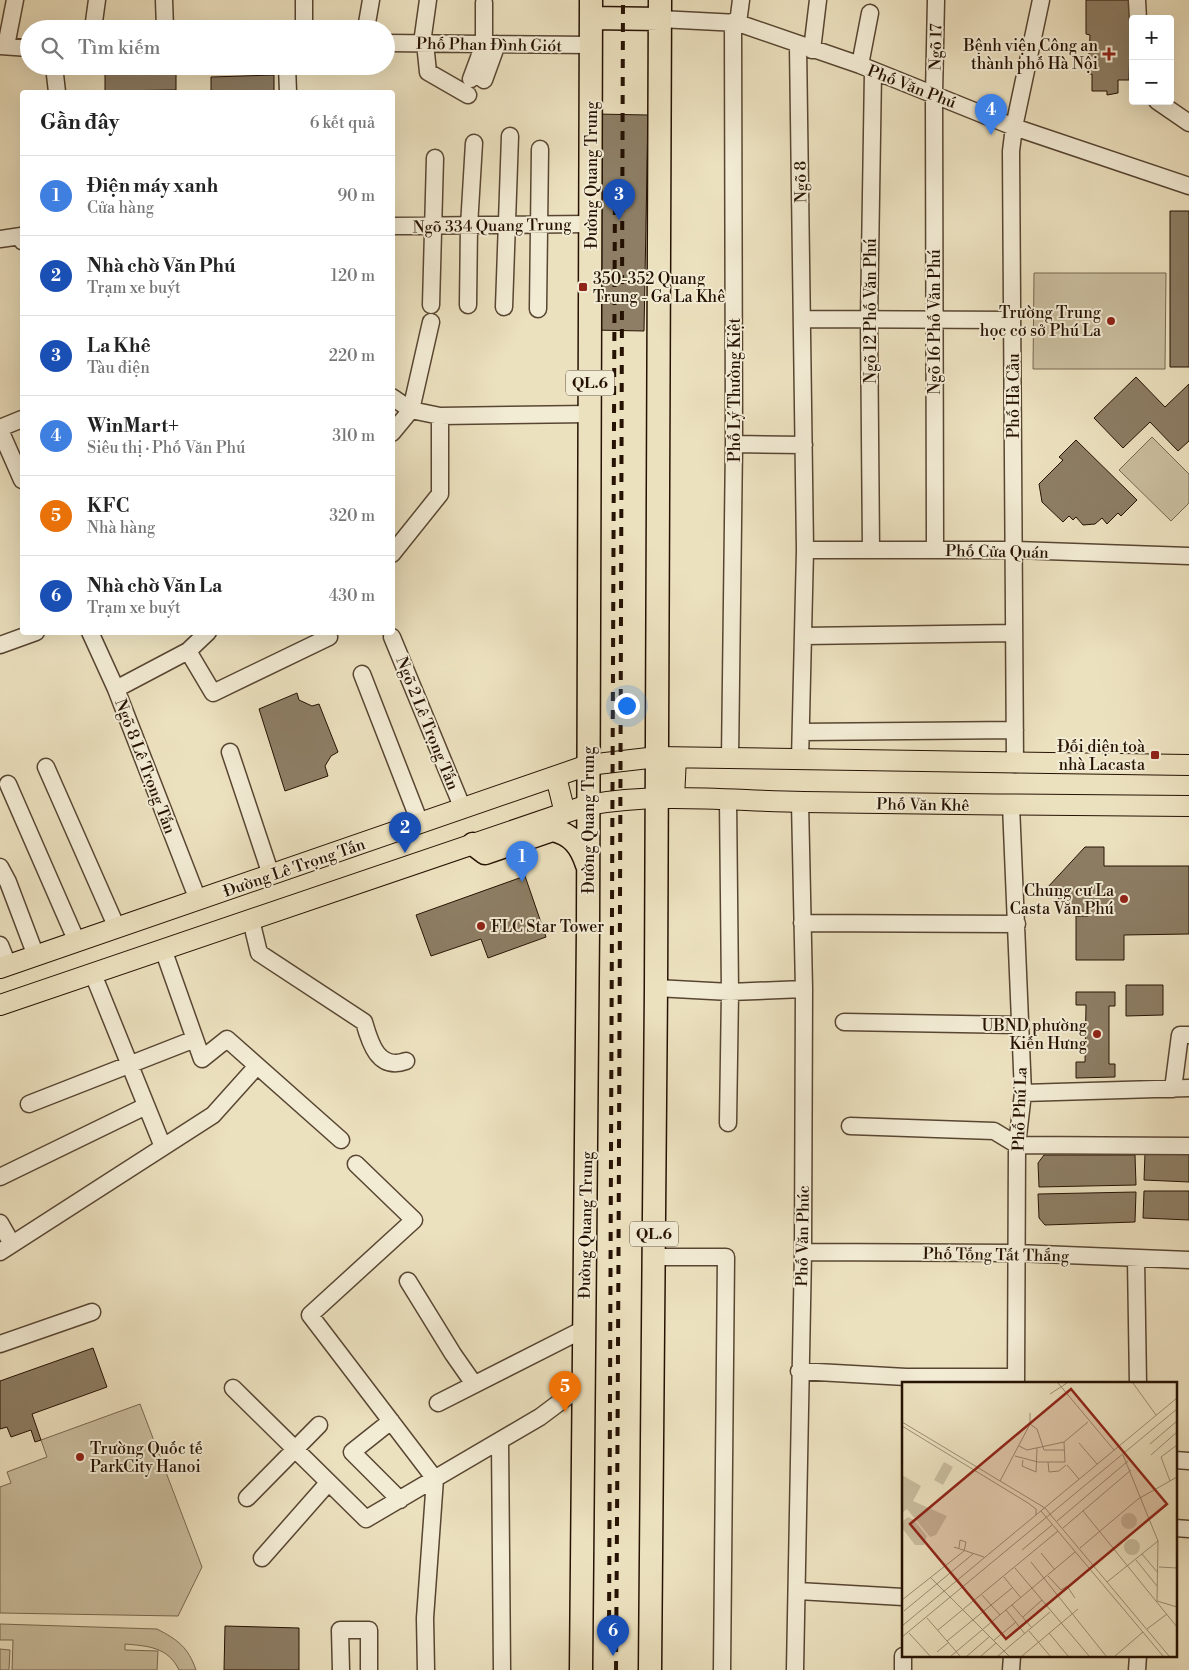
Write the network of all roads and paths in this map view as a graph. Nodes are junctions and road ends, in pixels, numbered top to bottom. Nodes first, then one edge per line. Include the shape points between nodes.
1 (15, 0) edge
2 (97, 0) edge
3 (164, 0) edge
4 (304, 0) edge
5 (372, 0) edge
6 (428, 0) edge
7 (741, 0) edge
8 (818, 0) edge
9 (936, 0) edge
10 (1041, 0) edge
11 (1137, 0) edge
12 (484, 3) dead end
13 (591, 9) edge
14 (660, 9) edge
15 (870, 13) dead end
16 (1138, 15) edge
17 (94, 20) edge
18 (164, 20) edge
19 (304, 20) edge
20 (368, 20) edge
21 (735, 22) junction
22 (395, 43) edge
23 (424, 43) junction
24 (491, 44) junction
25 (591, 45) junction
26 (3, 46) edge
27 (20, 47) edge
28 (805, 47) junction
29 (866, 68) junction
30 (55, 75) edge
31 (287, 75) edge
32 (477, 80) dead end
33 (57, 90) edge
34 (288, 90) edge
35 (934, 94) junction
36 (468, 95) dead end
37 (1163, 105) edge
38 (1189, 123) edge
39 (1014, 126) junction
40 (510, 136) dead end
41 (474, 142) dead end
42 (540, 149) dead end
43 (435, 158) dead end
44 (1189, 186) edge
45 (590, 224) junction
46 (506, 225) junction
47 (540, 225) junction
48 (395, 226) edge
49 (433, 226) junction
50 (469, 226) junction
51 (20, 236) edge
52 (0, 239) edge
53 (431, 305) dead end
54 (468, 305) dead end
55 (504, 307) dead end
56 (538, 309) dead end
57 (802, 320) junction
58 (869, 320) junction
59 (1012, 320) junction
60 (934, 321) junction
61 (431, 322) dead end
62 (395, 399) edge
63 (411, 410) junction
64 (590, 414) junction
65 (440, 416) junction
66 (20, 420) edge
67 (0, 429) edge
68 (395, 429) edge
69 (734, 444) junction
70 (804, 445) junction
71 (20, 475) edge
72 (395, 550) edge
73 (805, 550) junction
74 (872, 550) junction
75 (935, 550) junction
76 (1013, 550) junction
77 (1189, 556) edge
78 (1014, 633) junction
79 (28, 635) edge
80 (91, 635) edge
81 (205, 635) edge
82 (327, 635) edge
83 (392, 636) dead end
84 (803, 636) junction
85 (0, 645) edge
86 (188, 651) junction
87 (362, 674) dead end
88 (116, 689) junction
89 (1015, 730) junction
90 (801, 732) junction
91 (230, 752) dead end
92 (667, 757) junction
93 (730, 759) junction
94 (800, 760) junction
95 (1015, 764) junction
96 (588, 765) junction
97 (1189, 765) edge
98 (46, 767) dead end
99 (556, 777) junction
100 (8, 784) dead end
101 (666, 798) junction
102 (728, 800) junction
103 (800, 802) junction
104 (588, 805) junction
105 (1012, 805) junction
106 (1189, 806) edge
107 (463, 809) junction
108 (565, 813) junction
109 (420, 823) junction
110 (473, 844) junction
111 (0, 866) edge
112 (588, 867) junction
113 (271, 875) junction
114 (198, 900) junction
115 (251, 920) junction
116 (802, 923) junction
117 (1017, 924) junction
118 (117, 928) junction
119 (77, 942) junction
120 (0, 945) edge
121 (164, 949) junction
122 (36, 956) junction
123 (4, 966) edge
124 (93, 974) junction
125 (656, 988) junction
126 (804, 989) junction
127 (730, 992) junction
128 (0, 1005) edge
129 (844, 1022) dead end
130 (1020, 1025) junction
131 (1189, 1036) edge
132 (195, 1039) junction
133 (406, 1061) dead end
134 (129, 1064) junction
135 (256, 1067) junction
136 (1181, 1089) edge
137 (1022, 1093) junction
138 (29, 1104) dead end
139 (146, 1106) junction
140 (728, 1123) dead end
141 (850, 1126) dead end
142 (341, 1140) dead end
143 (1017, 1145) junction
144 (1189, 1146) edge
145 (163, 1147) junction
146 (356, 1164) dead end
147 (0, 1177) edge
148 (0, 1223) edge
149 (6, 1248) edge
150 (803, 1252) junction
151 (1015, 1253) junction
152 (654, 1257) junction
153 (1136, 1259) junction
154 (1189, 1260) edge
155 (408, 1281) dead end
156 (92, 1312) dead end
157 (584, 1329) junction
158 (0, 1344) edge
159 (799, 1372) junction
160 (1016, 1380) edge
161 (906, 1381) edge
162 (1138, 1382) edge
163 (474, 1384) junction
164 (584, 1384) junction
165 (233, 1388) dead end
166 (438, 1403) dead end
167 (391, 1421) junction
168 (320, 1425) dead end
169 (500, 1441) junction
170 (295, 1447) junction
171 (1176, 1460) edge
172 (1189, 1461) edge
173 (435, 1479) junction
174 (328, 1483) junction
175 (247, 1498) dead end
176 (400, 1500) junction
177 (1176, 1528) edge
178 (1189, 1528) edge
179 (262, 1558) dead end
180 (798, 1591) junction
181 (902, 1597) edge
182 (340, 1670) edge
183 (369, 1670) edge
184 (426, 1670) edge
185 (502, 1670) edge
186 (581, 1670) edge
187 (650, 1670) edge
188 (722, 1670) edge
189 (796, 1670) edge

1 - 26 street
2 - 17 street
3 - 18 street
4 - 19 street
5 - 20 street
6 - 23 street
7 - 21 street, Phố Lý Thường Kiệt
8 - 28 street, Ngõ 8
9 - 35 street, Ngõ 17
10 - 39 street, Phố Hà Cầu
11 - 16 street
12 - 24 street
13 - 14 highway
13 - 25 highway, Đường Quang Trung / QL.6
14 - 21 street, Phố Văn Phú
14 - 92 highway, QL.6
15 - 29 street, Ngõ 12 Phố Văn Phú
21 - 28 street, Phố Văn Phú
21 - 69 street, Phố Lý Thường Kiệt
22 - 23 street, Phố Phan Đình Giót
23 - 24 street, Phố Phan Đình Giót
23 - 36 street via 428,72
24 - 25 street, Phố Phan Đình Giót
24 - 32 street
25 - 45 highway, Đường Quang Trung / QL.6
26 - 27 street
28 - 29 street, Phố Văn Phú
28 - 57 street, Ngõ 8
29 - 35 street, Phố Văn Phú
29 - 58 street, Ngõ 12 Phố Văn Phú
30 - 33 street
31 - 34 street
35 - 39 street, Phố Văn Phú
35 - 60 street, Ngõ 16 Phố Văn Phú
37 - 38 street
39 - 44 street, Phố Văn Phú
39 - 59 street, Phố Hà Cầu via 1011,151
40 - 46 street
41 - 50 street
42 - 47 street
43 - 49 street
45 - 47 street, Ngõ 334 Quang Trung
45 - 64 highway, Đường Quang Trung / QL.6
46 - 47 street, Ngõ 334 Quang Trung
46 - 50 street, Ngõ 334 Quang Trung
46 - 55 street
47 - 56 street
48 - 49 street, Ngõ 334 Quang Trung
49 - 50 street, Ngõ 334 Quang Trung
49 - 53 street
50 - 54 street
51 - 52 street
57 - 58 street
57 - 70 street, Ngõ 8
58 - 60 street
58 - 74 street, Ngõ 12 Phố Văn Phú
59 - 60 street
59 - 76 street, Phố Hà Cầu
60 - 75 street, Ngõ 16 Phố Văn Phú
61 - 63 street
62 - 63 street
63 - 65 street
63 - 68 street
64 - 65 street
64 - 96 highway, Đường Quang Trung / QL.6
65 - 72 street via 440,494
66 - 67 street
67 - 71 street
69 - 70 street
69 - 93 street, Phố Lý Thường Kiệt
70 - 73 street, Ngõ 8
73 - 74 street, Phố Cửa Quán
73 - 84 street, Ngõ 8
74 - 75 street, Phố Cửa Quán
75 - 76 street, Phố Cửa Quán
76 - 77 street, Phố Cửa Quán
76 - 78 street, Phố Hà Cầu
78 - 84 street
78 - 89 street, Phố Hà Cầu
79 - 85 street
80 - 88 street, Ngõ 8 Lê Trọng Tấn
81 - 86 street
82 - 86 street via 329,637 213,693
83 - 107 street, Ngõ 2 Lê Trọng Tấn
84 - 90 street, Ngõ 8
86 - 88 street
87 - 109 street
88 - 114 street, Ngõ 8 Lê Trọng Tấn
89 - 90 street
89 - 95 street, Phố Hà Cầu
90 - 94 street, Ngõ 8
91 - 113 street
92 - 93 main road
92 - 96 main road, Đường Lê Trọng Tấn
92 - 101 highway, QL.6
93 - 94 main road
94 - 95 main road
95 - 97 main road
96 - 99 main road, Đường Lê Trọng Tấn
96 - 104 highway, Đường Quang Trung / QL.6
98 - 118 street
99 - 107 main road, Đường Lê Trọng Tấn
99 - 108 main road
100 - 119 street
101 - 102 main road, Phố Văn Khê
101 - 104 main road, Phố Văn Khê
101 - 125 highway, QL.6
102 - 103 main road, Phố Văn Khê
102 - 127 street
103 - 105 main road, Phố Văn Khê
103 - 116 street, Phố Văn Phúc
104 - 108 main road
104 - 112 highway, Đường Quang Trung / QL.6
105 - 106 main road, Phố Văn Khê
105 - 117 street, Phố Phú La
107 - 109 main road, Đường Lê Trọng Tấn
108 - 110 main road
109 - 113 main road, Đường Lê Trọng Tấn
110 - 112 highway via 485,853 552,830 572,838 582,848
110 - 115 main road
111 - 122 street
112 - 157 highway, Đường Quang Trung / QL.6
113 - 114 main road, Đường Lê Trọng Tấn
114 - 118 main road, Đường Lê Trọng Tấn
115 - 121 main road
115 - 133 street via 259,954 364,1022 370,1046 386,1062 397,1064
116 - 117 street
116 - 126 street, Phố Văn Phúc
117 - 130 street, Phố Phú La
118 - 119 main road, Đường Lê Trọng Tấn
119 - 122 main road, Đường Lê Trọng Tấn
120 - 123 street
121 - 124 main road
121 - 132 street
122 - 123 main road, Đường Lê Trọng Tấn
124 - 128 main road
124 - 134 street
125 - 127 street
125 - 152 highway, QL.6
126 - 127 street
126 - 150 street, Phố Văn Phúc
127 - 140 street
129 - 130 street
130 - 137 street, Phố Phú La
131 - 136 street via 1180,1035
132 - 134 street
132 - 135 street via 202,1059 227,1039
134 - 138 street
134 - 139 street
135 - 142 street
135 - 145 street via 213,1115
136 - 137 street
137 - 143 street, Phố Phú La
139 - 145 street
139 - 147 street
141 - 143 street via 994,1131
143 - 144 street
143 - 151 street, Phố Phú La
145 - 149 street
146 - 167 street via 414,1220 310,1315
148 - 149 street
150 - 151 street, Phố Tống Tất Thắng
150 - 159 street, Phố Văn Phúc
151 - 153 street, Phố Tống Tất Thắng
151 - 160 street, Phố Phú La
152 - 187 highway, QL.6
152 - 188 street via 726,1257
153 - 154 street, Phố Tống Tất Thắng
153 - 162 street
155 - 163 street
156 - 158 street
157 - 163 street
157 - 164 highway, Đường Quang Trung / QL.6
159 - 161 street
159 - 180 street, Phố Văn Phúc
160 - 161 street
163 - 166 street
164 - 169 street via 540,1417
164 - 186 highway, Đường Quang Trung / QL.6
165 - 170 street
167 - 173 street
167 - 176 street via 352,1452
168 - 170 street
169 - 173 street
169 - 185 street
170 - 174 street
170 - 175 street
171 - 172 street
173 - 176 street
173 - 184 street via 425,1618
174 - 176 street via 366,1519
174 - 179 street
177 - 178 street
180 - 181 street
180 - 189 street, Phố Văn Phúc
182 - 183 street via 340,1630 369,1630

